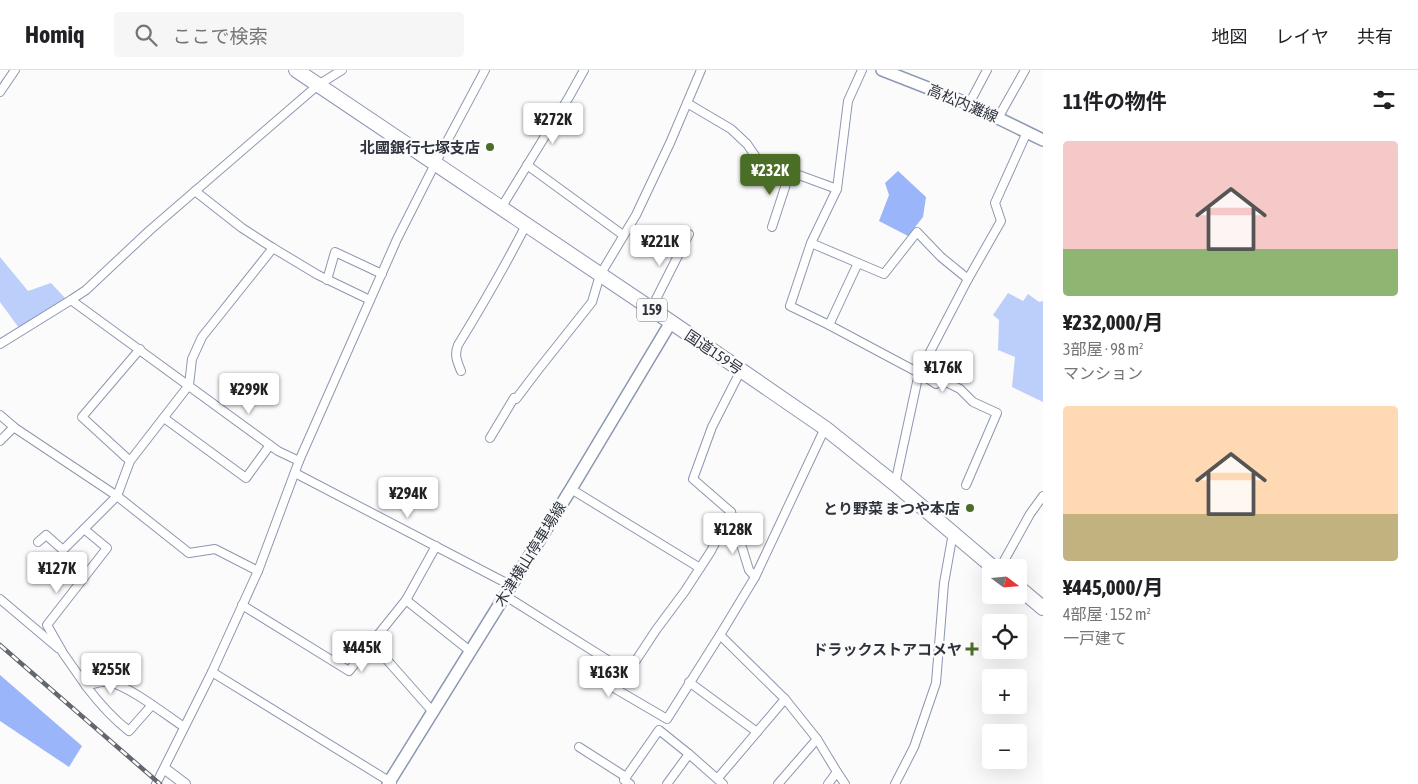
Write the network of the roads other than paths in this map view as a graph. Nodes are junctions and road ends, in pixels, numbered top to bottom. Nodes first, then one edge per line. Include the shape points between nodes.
1 (15, 70) edge
2 (296, 70) edge
3 (342, 70) edge
4 (485, 70) edge
5 (584, 70) edge
6 (702, 70) edge
7 (862, 70) edge
8 (882, 70) edge
9 (987, 70) edge
10 (1024, 70) edge
11 (318, 85) junction
12 (0, 92) edge
13 (687, 103) junction
14 (969, 104) junction
15 (998, 118) junction
16 (1026, 132) junction
17 (1043, 140) edge
18 (435, 164) junction
19 (527, 165) junction
20 (790, 172) junction
21 (837, 189) junction
22 (195, 191) junction
23 (501, 208) junction
24 (526, 225) junction
25 (772, 227) dead end
26 (689, 234) dead end
27 (623, 235) junction
28 (811, 243) junction
29 (273, 248) junction
30 (858, 263) junction
31 (382, 274) junction
32 (600, 275) junction
33 (327, 280) junction
34 (968, 280) junction
35 (72, 300) junction
36 (370, 300) junction
37 (651, 310) junction
38 (671, 322) junction
39 (829, 326) junction
40 (0, 344) edge
41 (140, 349) junction
42 (741, 370) junction
43 (461, 371) dead end
44 (918, 373) junction
45 (189, 385) junction
46 (0, 415) edge
47 (164, 418) junction
48 (13, 422) junction
49 (824, 428) junction
50 (490, 438) dead end
51 (0, 441) edge
52 (270, 445) junction
53 (130, 461) junction
54 (299, 461) junction
55 (295, 473) junction
56 (895, 484) junction
57 (966, 485) dead end
58 (571, 488) junction
59 (117, 496) junction
60 (1043, 496) edge
61 (731, 512) junction
62 (84, 529) junction
63 (952, 533) junction
64 (38, 542) dead end
65 (436, 546) junction
66 (983, 559) edge
67 (1005, 559) edge
68 (700, 568) junction
69 (258, 571) junction
70 (755, 576) junction
71 (507, 590) junction
72 (1028, 596) edge
73 (0, 599) edge
74 (406, 600) junction
75 (242, 605) junction
76 (1043, 608) edge
77 (720, 635) junction
78 (372, 643) junction
79 (470, 651) junction
80 (63, 653) junction
81 (614, 664) junction
82 (212, 672) junction
83 (689, 682) junction
84 (86, 686) junction
85 (785, 699) junction
86 (152, 705) junction
87 (433, 712) junction
88 (667, 719) junction
89 (184, 727) junction
90 (658, 730) junction
91 (757, 732) junction
92 (817, 739) junction
93 (579, 747) dead end
94 (689, 754) junction
95 (164, 769) junction
96 (837, 772) junction
97 (628, 781) edge
98 (721, 781) edge
99 (391, 783) edge
100 (156, 784) edge
101 (184, 784) edge
102 (667, 784) edge
103 (778, 784) edge
104 (828, 784) edge
105 (845, 784) edge
106 (895, 784) edge

1 - 12 street
2 - 11 highway, 国道159号 / 159
3 - 11 street
4 - 18 street
5 - 19 street
6 - 13 street
7 - 21 street via 848,101
8 - 14 main road, 高松内灘線
9 - 14 street
10 - 15 street
11 - 18 highway, 国道159号 / 159
11 - 22 street
13 - 20 street via 730,129 747,144 758,160
13 - 27 street via 636,215
14 - 15 main road, 高松内灘線
15 - 16 main road, 高松内灘線
16 - 17 main road, 高松内灘線
16 - 34 street via 995,203 1000,221
18 - 23 highway, 国道159号 / 159
18 - 31 street
19 - 23 street
19 - 27 street
20 - 21 street
20 - 25 street
21 - 28 street
22 - 29 street
22 - 35 street
23 - 24 highway, 国道159号 / 159
24 - 32 highway, 国道159号 / 159
24 - 43 street via 455,351
26 - 37 street
27 - 32 street
28 - 30 street
28 - 39 street via 790,306
29 - 33 street
29 - 45 street via 202,337 192,359
30 - 34 street via 884,274 917,232
30 - 39 street
31 - 33 street via 335,252
31 - 36 street
32 - 37 highway, 国道159号 / 159
32 - 50 street via 592,302 516,400 514,398
33 - 36 street
34 - 44 street
35 - 40 street
35 - 41 street
36 - 54 street
37 - 38 highway, 国道159号 / 159
38 - 42 highway, 国道159号 / 159
38 - 58 main road, 木津横山停車場線
39 - 44 street
41 - 45 street
41 - 53 street via 82,417
42 - 49 highway, 国道159号 / 159
42 - 61 street via 712,427 693,478
44 - 56 street
44 - 57 street via 936,384 942,380 960,389 973,402 997,413
45 - 47 street
45 - 52 street
46 - 48 street
47 - 52 street via 246,478
47 - 53 street
48 - 51 street
48 - 59 street
49 - 56 highway, 国道159号 / 159
49 - 70 street
52 - 54 street
53 - 59 street
54 - 55 street
55 - 65 street
55 - 69 street
56 - 63 highway, 国道159号 / 159
58 - 68 street
58 - 71 main road, 木津横山停車場線
59 - 62 street
59 - 69 street via 189,553 215,549
60 - 67 street
61 - 68 street
61 - 70 street via 749,570
62 - 64 street via 63,550 46,535
62 - 80 street via 107,548 47,625
63 - 66 highway, 国道159号 / 159
63 - 106 street via 944,584 936,683 914,747
65 - 71 street
65 - 74 street
68 - 81 street via 629,671
69 - 75 street
70 - 77 street
71 - 79 main road, 木津横山停車場線
71 - 81 street
72 - 76 highway
73 - 80 street
74 - 78 street
74 - 79 street
75 - 78 street via 349,671
75 - 82 street
77 - 83 street
77 - 85 street
78 - 87 street
79 - 87 main road, 木津横山停車場線
80 - 84 street
81 - 88 street via 614,688
82 - 89 street
82 - 99 street
83 - 88 street
83 - 91 street
84 - 86 street via 111,682
84 - 86 street via 98,703 129,731
85 - 91 street
85 - 92 street
86 - 89 street
87 - 99 main road, 木津横山停車場線
88 - 90 street
89 - 95 street
90 - 94 street
90 - 97 street
91 - 98 street
92 - 96 street
92 - 103 street
93 - 97 street
94 - 98 street
94 - 102 street
95 - 100 street
95 - 101 street
96 - 104 street
96 - 105 street

